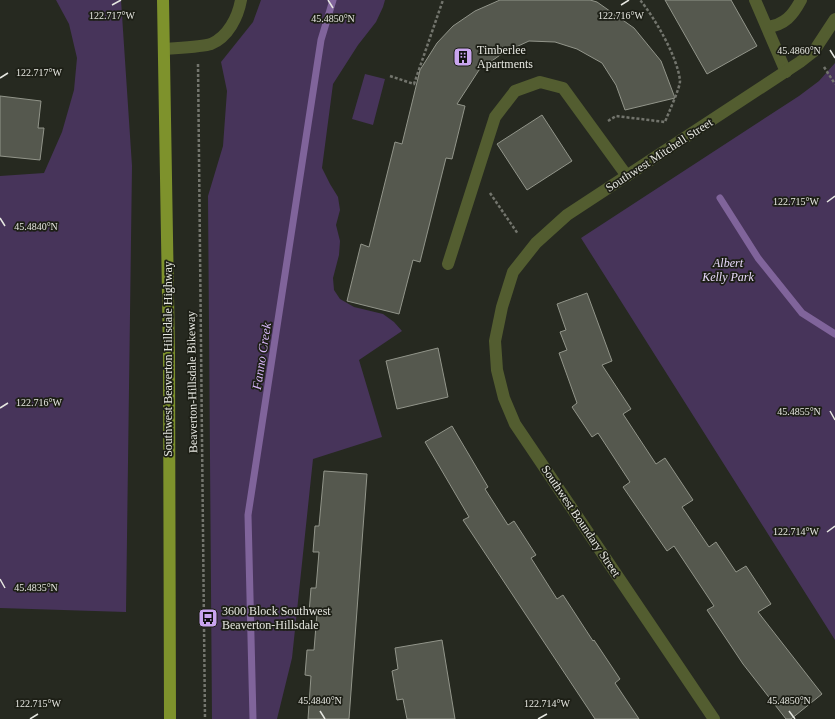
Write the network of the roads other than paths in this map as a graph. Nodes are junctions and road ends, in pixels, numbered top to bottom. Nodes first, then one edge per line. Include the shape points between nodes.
1 (163, 0) edge
2 (241, 0) edge
3 (755, 0) edge
4 (801, 0) edge
5 (835, 19) edge
6 (767, 27) junction
7 (164, 49) junction
8 (786, 72) junction
9 (627, 176) junction
10 (448, 264) dead end
11 (502, 307) joint
12 (170, 719) edge
13 (714, 719) edge

1 - 7 main road, Southwest Beaverton Hillsdale Highway
2 - 7 street via 240,10 234,22 211,44
3 - 6 street
4 - 6 street via 792,16 776,26
5 - 8 street, Southwest Mitchell Street via 814,51
6 - 8 street
7 - 12 main road, Southwest Beaverton Hillsdale Highway via 169,355
8 - 9 street, Southwest Mitchell Street
9 - 10 street via 563,88 540,82 515,91 495,117
9 - 11 street, Southwest Mitchell Street via 567,215 536,244 513,272
11 - 13 street, Southwest Boundary Street via 495,342 497,370 504,398 516,424

